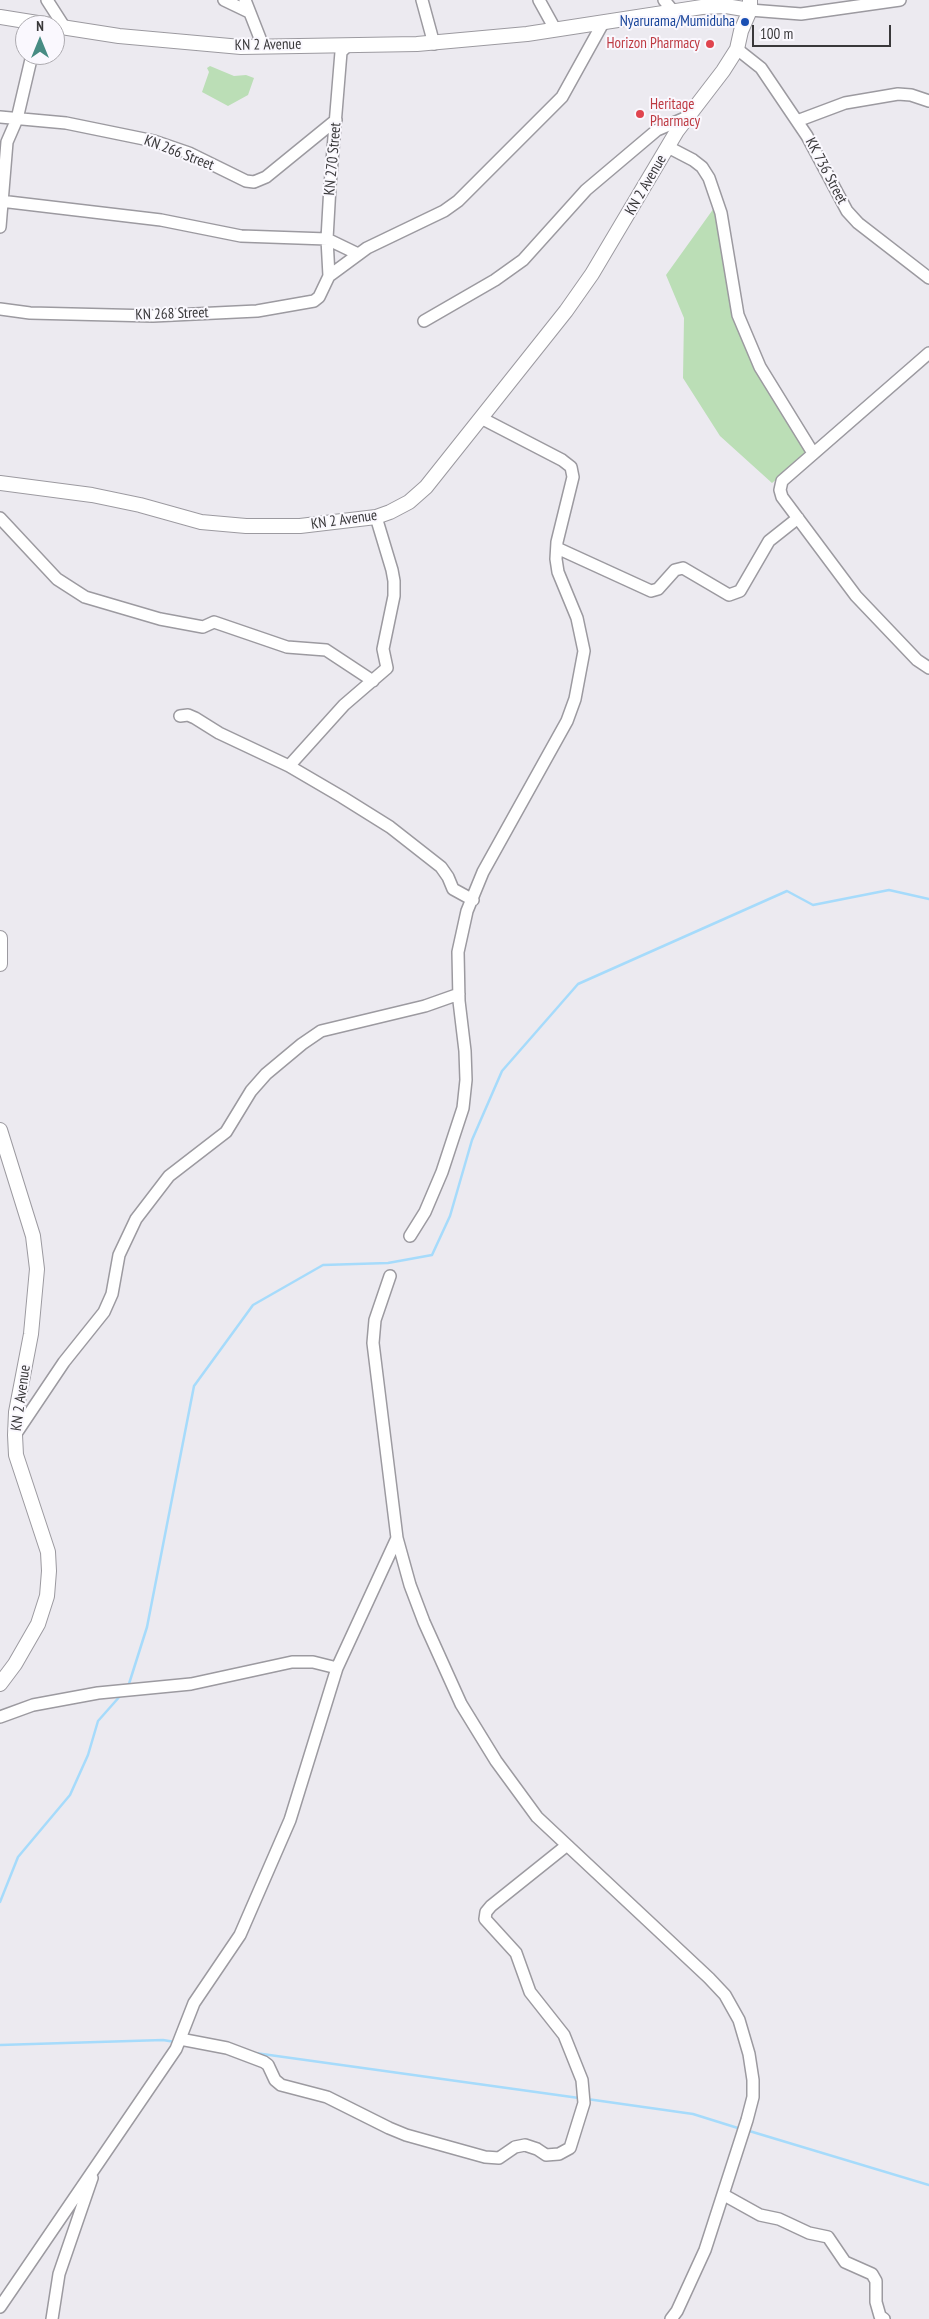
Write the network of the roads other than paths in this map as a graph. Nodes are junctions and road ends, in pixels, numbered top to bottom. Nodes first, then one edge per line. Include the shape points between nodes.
1 (46, 0) edge
2 (224, 0) edge
3 (245, 0) edge
4 (422, 0) edge
5 (539, 0) edge
6 (900, 0) edge
7 (669, 5) edge
8 (750, 5) edge
9 (249, 12) junction
10 (49, 15) edge
11 (0, 17) edge
12 (15, 20) edge
13 (603, 23) junction
14 (65, 28) edge
15 (555, 29) junction
16 (434, 44) junction
17 (348, 45) junction
18 (262, 46) junction
19 (737, 49) junction
20 (30, 65) edge
21 (929, 101) edge
22 (0, 117) edge
23 (685, 118) junction
24 (17, 119) junction
25 (336, 120) junction
26 (797, 121) junction
27 (668, 147) junction
28 (1, 201) edge
29 (0, 228) edge
30 (327, 239) junction
31 (358, 254) junction
32 (329, 276) junction
33 (929, 278) edge
34 (0, 309) edge
35 (424, 321) dead end
36 (929, 353) edge
37 (481, 418) junction
38 (813, 452) junction
39 (0, 482) edge
40 (376, 517) junction
41 (0, 518) edge
42 (798, 518) junction
43 (557, 548) junction
44 (929, 668) edge
45 (373, 681) junction
46 (180, 716) dead end
47 (289, 766) junction
48 (473, 900) junction
49 (0, 938) edge
50 (0, 961) edge
51 (459, 994) junction
52 (0, 1130) edge
53 (410, 1236) dead end
54 (390, 1276) dead end
55 (15, 1435) junction
56 (397, 1538) junction
57 (338, 1668) junction
58 (0, 1684) edge
59 (0, 1717) edge
60 (566, 1846) junction
61 (180, 2039) junction
62 (97, 2164) junction
63 (724, 2195) junction
64 (0, 2307) edge
65 (52, 2319) edge
66 (672, 2319) edge
67 (884, 2319) edge

1 - 10 street
2 - 9 street
3 - 9 street
4 - 16 street
5 - 15 street
6 - 8 street via 802,14
7 - 8 main road, KN 2 Avenue
7 - 13 main road, KN 2 Avenue
8 - 19 main road, KN 2 Avenue
9 - 18 street
11 - 12 main road, KN 2 Avenue
13 - 15 main road, KN 2 Avenue
13 - 31 street via 562,97 458,201
14 - 18 main road, KN 2 Avenue via 119,36
15 - 16 main road, KN 2 Avenue
16 - 17 main road, KN 2 Avenue
17 - 18 main road, KN 2 Avenue
17 - 25 street, KN 270 Street via 341,52
19 - 23 main road, KN 2 Avenue
19 - 26 street, KK 736 Street via 761,68
20 - 24 street
21 - 26 street via 898,94 845,103
22 - 24 street, KN 266 Street
23 - 27 main road, KN 2 Avenue
23 - 35 street via 657,130 586,190 523,260
24 - 25 street, KN 266 Street via 66,123 154,141 254,182 266,178
24 - 28 street via 7,142
25 - 30 street, KN 270 Street
26 - 33 street, KK 736 Street via 847,211
27 - 37 main road, KN 2 Avenue via 592,274
27 - 38 street via 693,160 710,178 721,213 738,315 760,367
28 - 29 street
28 - 30 street via 161,220 241,236
30 - 31 street
30 - 32 street, KN 270 Street
31 - 32 street
32 - 34 street, KN 268 Street via 314,301 257,311 153,316 30,313
36 - 38 street
37 - 40 main road, KN 2 Avenue via 426,487 409,502
37 - 43 street via 562,460 571,468 573,476
38 - 42 street via 782,480 782,497
39 - 40 main road, KN 2 Avenue via 92,495 202,522 300,526
40 - 45 street via 392,570 394,596 383,649 387,668
41 - 45 street via 57,578 85,597 160,619 203,627 214,622 287,647 326,650
42 - 43 street via 769,541 740,590 729,595 682,568 675,570 658,589 651,592
42 - 44 street via 856,596 917,660
43 - 48 street via 558,572 577,618 584,651 575,699 567,721 483,872
45 - 47 street via 344,705
46 - 47 street via 195,718
47 - 48 street via 390,827 441,867 453,889
48 - 51 street via 467,911 458,952
49 - 50 main road
51 - 53 street via 466,1051 464,1108 442,1172 425,1212
51 - 55 street via 425,1006 321,1031 266,1074 226,1132 169,1176 136,1219 119,1255 112,1294 104,1312 64,1362
52 - 55 main road, KN 2 Avenue via 33,1236 37,1269 31,1334 16,1412
54 - 56 street via 375,1320 373,1342
55 - 58 main road, KN 2 Avenue via 16,1455 48,1552 50,1571 47,1596 38,1624
56 - 57 street
56 - 60 street via 424,1622 460,1704 537,1817
57 - 59 street via 313,1662 292,1662 191,1684 79,1696 33,1705
57 - 61 street via 290,1820 264,1883 240,1935 194,2003
60 - 61 street via 491,1906 485,1919 516,1953 530,1992 564,2035 582,2080 584,2103 570,2148 560,2154 546,2154 525,2145 515,2147 499,2158 485,2157 406,2134 328,2097 281,2085 264,2062 227,2048
60 - 63 street via 709,1978 725,1995 739,2020 749,2054 753,2097
61 - 62 street
62 - 64 street
62 - 65 street via 59,2274
63 - 66 street via 706,2250
63 - 67 street via 760,2215 828,2237 845,2262 872,2274 876,2281 876,2302

